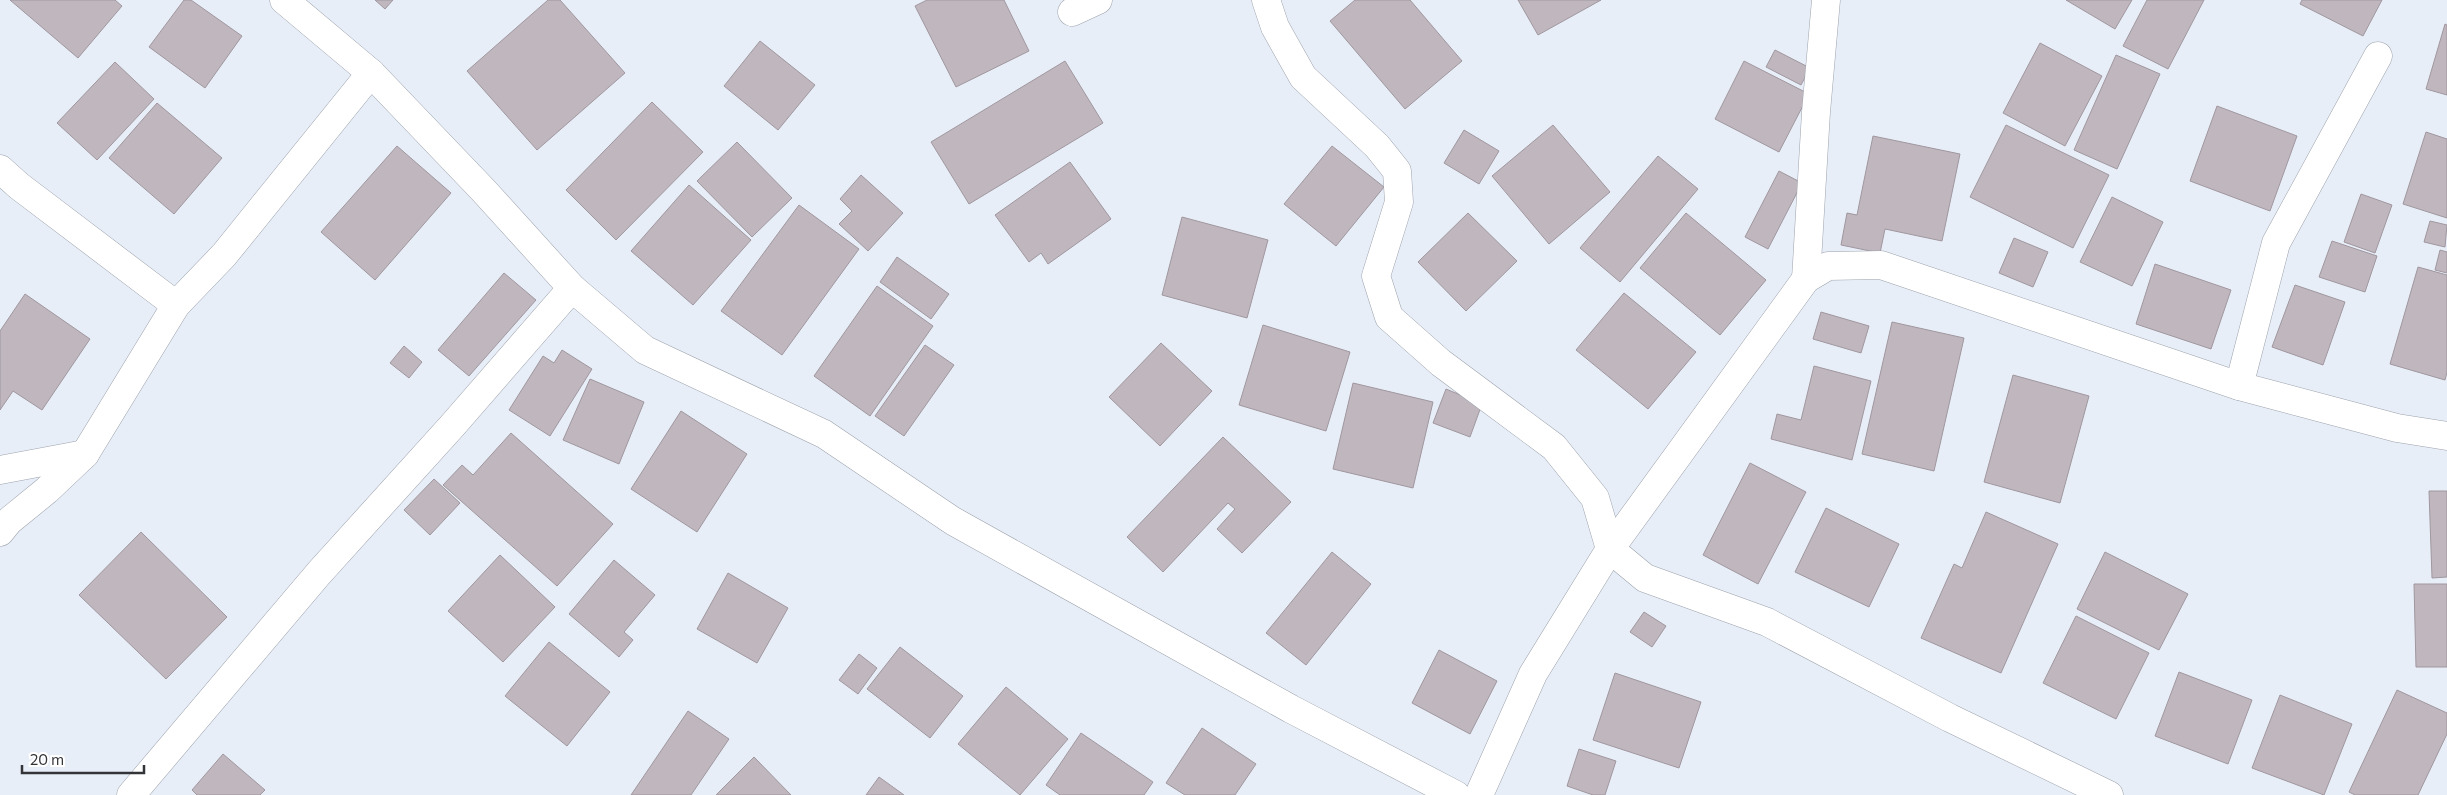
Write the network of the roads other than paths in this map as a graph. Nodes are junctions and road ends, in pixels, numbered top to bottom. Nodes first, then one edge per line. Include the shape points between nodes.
1 (284, 0) edge
2 (1098, 0) edge
3 (1266, 0) edge
4 (1826, 0) edge
5 (1072, 12) dead end
6 (2378, 56) dead end
7 (371, 73) junction
8 (0, 169) edge
9 (1806, 279) junction
10 (572, 288) junction
11 (176, 304) junction
12 (2239, 386) junction
13 (2447, 436) edge
14 (85, 454) junction
15 (0, 470) edge
16 (0, 532) edge
17 (1610, 550) junction
18 (131, 795) edge
19 (1456, 795) edge
20 (1479, 795) edge
21 (2109, 795) edge

1 - 7 street
2 - 5 street
3 - 17 street via 1275,27 1303,77 1377,146 1397,171 1399,202 1376,276 1389,317 1441,363 1554,448 1595,498
4 - 9 street
6 - 12 street via 2276,243
7 - 10 street
7 - 11 street via 224,255
8 - 11 street
9 - 12 street via 1828,266 1881,265
9 - 17 street
10 - 18 street via 319,573
10 - 19 street via 646,350 824,434 953,521 1282,704
11 - 14 street
12 - 13 street via 2397,428
14 - 15 street
14 - 16 street
17 - 20 street via 1533,674
17 - 21 street via 1645,578 1767,622 1950,718

